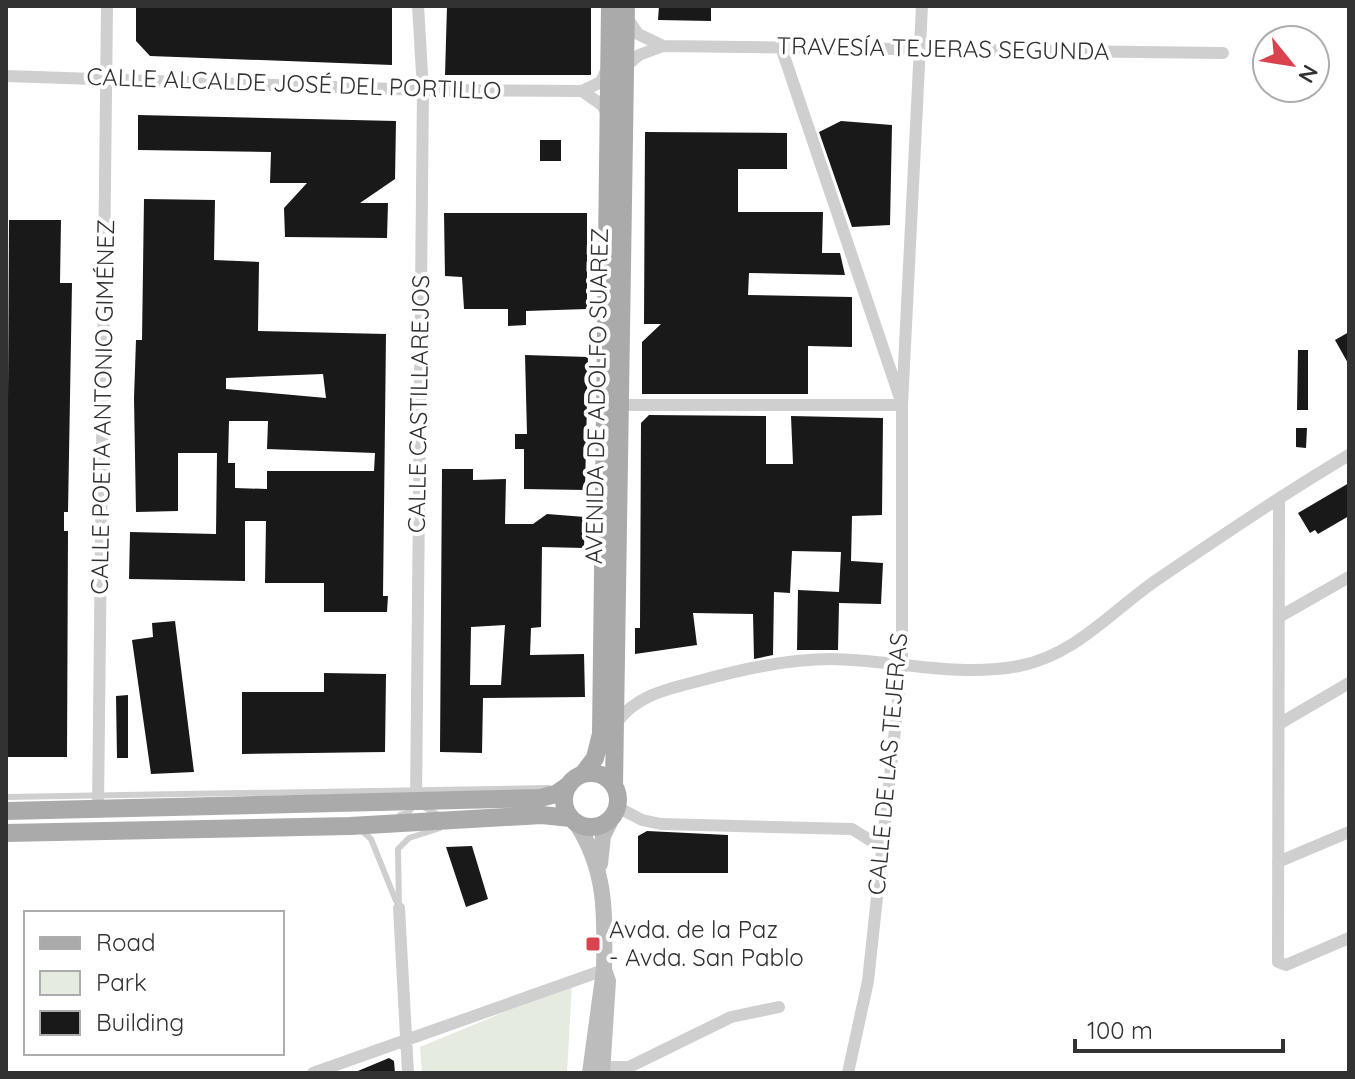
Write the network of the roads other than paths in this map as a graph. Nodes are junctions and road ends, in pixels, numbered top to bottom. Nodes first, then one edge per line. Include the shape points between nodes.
1 (107, 6) edge
2 (418, 6) edge
3 (610, 6) edge
4 (922, 6) edge
5 (626, 12) edge
6 (663, 46) junction
7 (781, 47) junction
8 (922, 48) junction
9 (1223, 53) dead end
10 (617, 63) junction
11 (6, 76) edge
12 (107, 79) junction
13 (423, 90) junction
14 (582, 91) junction
15 (608, 117) junction
16 (620, 405) junction
17 (902, 405) junction
18 (1349, 455) edge
19 (1279, 499) junction
20 (1349, 577) edge
21 (1279, 617) junction
22 (902, 664) junction
23 (1349, 683) edge
24 (617, 722) junction
25 (1279, 724) junction
26 (576, 779) junction
27 (614, 786) junction
28 (416, 796) junction
29 (6, 797) edge
30 (98, 810) junction
31 (6, 811) edge
32 (615, 811) junction
33 (542, 815) junction
34 (573, 820) junction
35 (112, 821) dead end
36 (459, 821) junction
37 (86, 823) dead end
38 (350, 826) junction
39 (6, 827) edge
40 (218, 827) junction
41 (1349, 832) edge
42 (6, 833) edge
43 (881, 847) junction
44 (1278, 862) junction
45 (600, 873) junction
46 (399, 908) junction
47 (1349, 938) edge
48 (604, 970) junction
49 (779, 1007) dead end
50 (407, 1039) junction
51 (598, 1071) edge
52 (313, 1073) edge
53 (408, 1073) edge
54 (848, 1073) edge

1 - 12 street, CALLE POETA ANTONIO GIMÉNEZ
2 - 13 street, CALLE CASTILLAREJOS
3 - 10 main road, AVENIDA DE ADOLFO SUAREZ
4 - 8 street, CALLE DE LAS TEJERAS
5 - 6 street via 638,34
5 - 10 main road, AVENIDA DE ADOLFO SUAREZ
6 - 7 street, TRAVESÍA TEJERAS SEGUNDA
6 - 10 street
7 - 8 street, TRAVESÍA TEJERAS SEGUNDA
7 - 17 street
8 - 9 street, TRAVESÍA TEJERAS SEGUNDA
8 - 17 street, CALLE DE LAS TEJERAS
10 - 14 street via 601,82
10 - 15 main road, AVENIDA DE ADOLFO SUAREZ
10 - 16 main road, AVENIDA DE ADOLFO SUAREZ
11 - 12 street, CALLE ALCALDE JOSÉ DEL PORTILLO
12 - 13 street, CALLE ALCALDE JOSÉ DEL PORTILLO
12 - 30 street, CALLE POETA ANTONIO GIMÉNEZ
13 - 14 street, CALLE ALCALDE JOSÉ DEL PORTILLO
13 - 28 street, CALLE CASTILLAREJOS
14 - 15 street via 602,105
15 - 26 main road, AVENIDA DE ADOLFO SUAREZ via 601,734 595,758
16 - 17 street
16 - 24 main road, AVENIDA DE ADOLFO SUAREZ
17 - 22 street, CALLE DE LAS TEJERAS
18 - 19 street
19 - 21 street
19 - 22 street via 1158,579 1078,642 1049,657 1018,666 953,670
20 - 21 street
21 - 25 street
22 - 24 street via 830,659 730,673 637,701
22 - 43 street, CALLE DE LAS TEJERAS
23 - 25 street
24 - 27 main road, AVENIDA DE ADOLFO SUAREZ
25 - 44 street
26 - 27 main road via 601,775
26 - 28 main road via 540,798
26 - 34 main road via 564,805
27 - 32 main road
28 - 30 main road
28 - 33 lane via 447,816
28 - 40 lane via 408,813 394,817 240,821
29 - 30 lane
30 - 31 main road
32 - 34 main road via 600,826
32 - 43 street via 661,824 852,829
32 - 45 main road via 601,844
33 - 34 main road
33 - 36 main road
34 - 45 main road
35 - 40 lane
36 - 38 main road
36 - 46 lane via 401,843 396,855
37 - 39 lane
38 - 40 main road
38 - 46 lane via 367,832
40 - 42 main road
41 - 44 street
43 - 54 street, CALLE DE LAS TEJERAS via 868,981
44 - 47 street via 1278,962 1286,965
45 - 48 main road
46 - 50 street
48 - 50 street
48 - 51 main road via 608,981
49 - 51 street via 731,1017 629,1067
50 - 52 street
50 - 53 street

